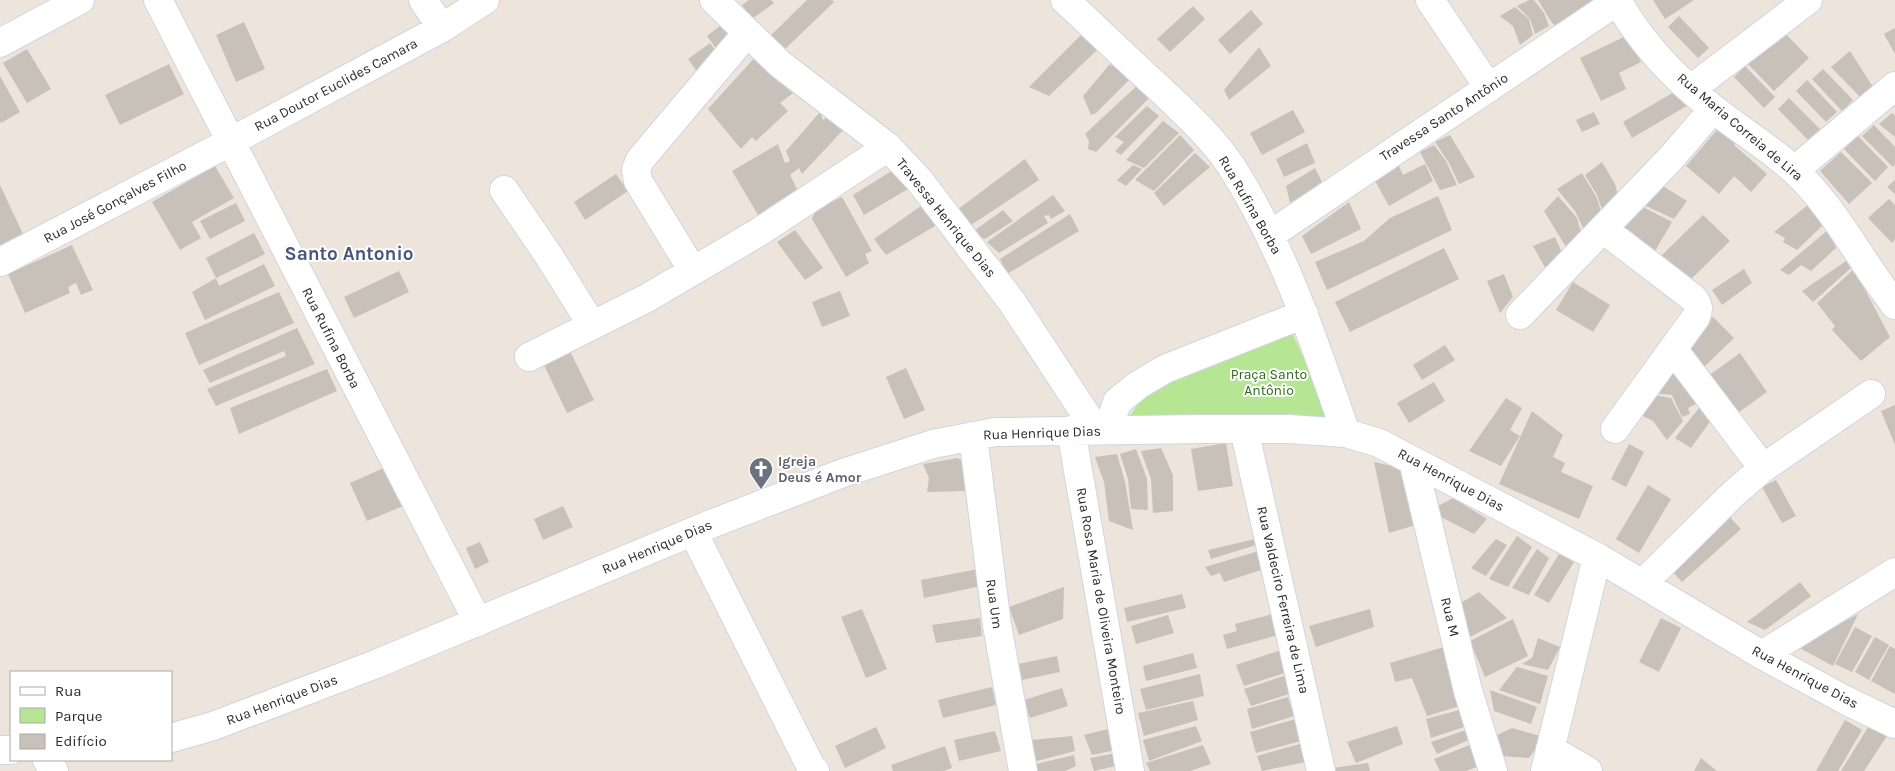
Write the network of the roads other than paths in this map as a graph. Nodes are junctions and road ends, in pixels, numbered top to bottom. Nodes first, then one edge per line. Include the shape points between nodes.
1 (80, 0) edge
2 (158, 0) edge
3 (423, 0) edge
4 (485, 0) edge
5 (714, 0) edge
6 (1065, 0) edge
7 (1430, 0) edge
8 (1618, 0) edge
9 (1808, 0) edge
10 (442, 28) junction
11 (748, 33) junction
12 (0, 43) edge
13 (1895, 86) edge
14 (1489, 88) junction
15 (1691, 89) junction
16 (1713, 109) junction
17 (230, 142) junction
18 (888, 147) junction
19 (1795, 170) junction
20 (504, 190) dead end
21 (1603, 229) junction
22 (1270, 235) junction
23 (0, 262) edge
24 (693, 271) junction
25 (1886, 275) edge
26 (1895, 305) edge
27 (1304, 314) junction
28 (1520, 315) dead end
29 (592, 325) junction
30 (1673, 349) junction
31 (529, 358) dead end
32 (1871, 394) dead end
33 (1244, 429) junction
34 (1615, 429) dead end
35 (1092, 430) junction
36 (1346, 433) junction
37 (973, 436) junction
38 (1413, 461) junction
39 (1763, 468) junction
40 (693, 532) junction
41 (1597, 557) junction
42 (1895, 572) edge
43 (1642, 584) junction
44 (478, 622) junction
45 (1762, 655) junction
46 (1895, 724) edge
47 (172, 738) edge
48 (1547, 760) edge
49 (815, 771) edge
50 (1023, 771) edge
51 (1130, 771) edge
52 (1321, 771) edge
53 (1494, 771) edge
54 (1588, 771) edge

1 - 12 street
2 - 17 street, Rua Rufina Borba
3 - 10 street
4 - 10 street, Rua Doutor Euclides Camara
5 - 11 street, Travessa Henrique Dias
6 - 22 street, Rua Rufina Borba via 1210,140 1230,165
7 - 14 street
8 - 14 street, Travessa Santo Antônio
8 - 15 street, Rua Maria Correia de Lira via 1640,36
9 - 15 street
10 - 17 street, Rua Doutor Euclides Camara
11 - 18 street, Travessa Henrique Dias via 780,64
11 - 24 street via 640,160 636,170 638,181
13 - 19 street
14 - 22 street, Travessa Santo Antônio
15 - 16 street, Rua Maria Correia de Lira
16 - 19 street, Rua Maria Correia de Lira
16 - 21 street
17 - 23 street, Rua José Gonçalves Filho
17 - 44 street, Rua Rufina Borba
18 - 24 street via 759,232
18 - 35 street, Travessa Henrique Dias via 920,180 1012,302
19 - 25 street, Rua Maria Correia de Lira
20 - 29 street
21 - 28 street
21 - 30 street via 1698,303 1696,317
22 - 27 street, Rua Rufina Borba
24 - 29 street
25 - 26 street, Rua Maria Correia de Lira
27 - 35 street via 1165,369 1138,385
27 - 36 street, Rua Rufina Borba
29 - 31 street
30 - 34 street
30 - 39 street
32 - 39 street
33 - 35 street, Rua Henrique Dias
33 - 36 street, Rua Henrique Dias
33 - 52 street, Rua Valdeciro Ferreira de Lima
35 - 37 street, Rua Henrique Dias via 995,432
35 - 51 street, Rua Rosa Maria de Oliveira Monteiro
36 - 38 street, Rua Henrique Dias via 1379,443
37 - 40 street, Rua Henrique Dias via 933,444 843,473
37 - 50 street, Rua Um via 997,625
38 - 41 street, Rua Henrique Dias
38 - 53 street, Rua M via 1468,691
39 - 43 street
40 - 44 street, Rua Henrique Dias
40 - 49 street
41 - 43 street, Rua Henrique Dias
41 - 48 street
42 - 45 street
43 - 45 street, Rua Henrique Dias
44 - 47 street, Rua Henrique Dias via 213,726
45 - 46 street, Rua Henrique Dias
48 - 54 street

